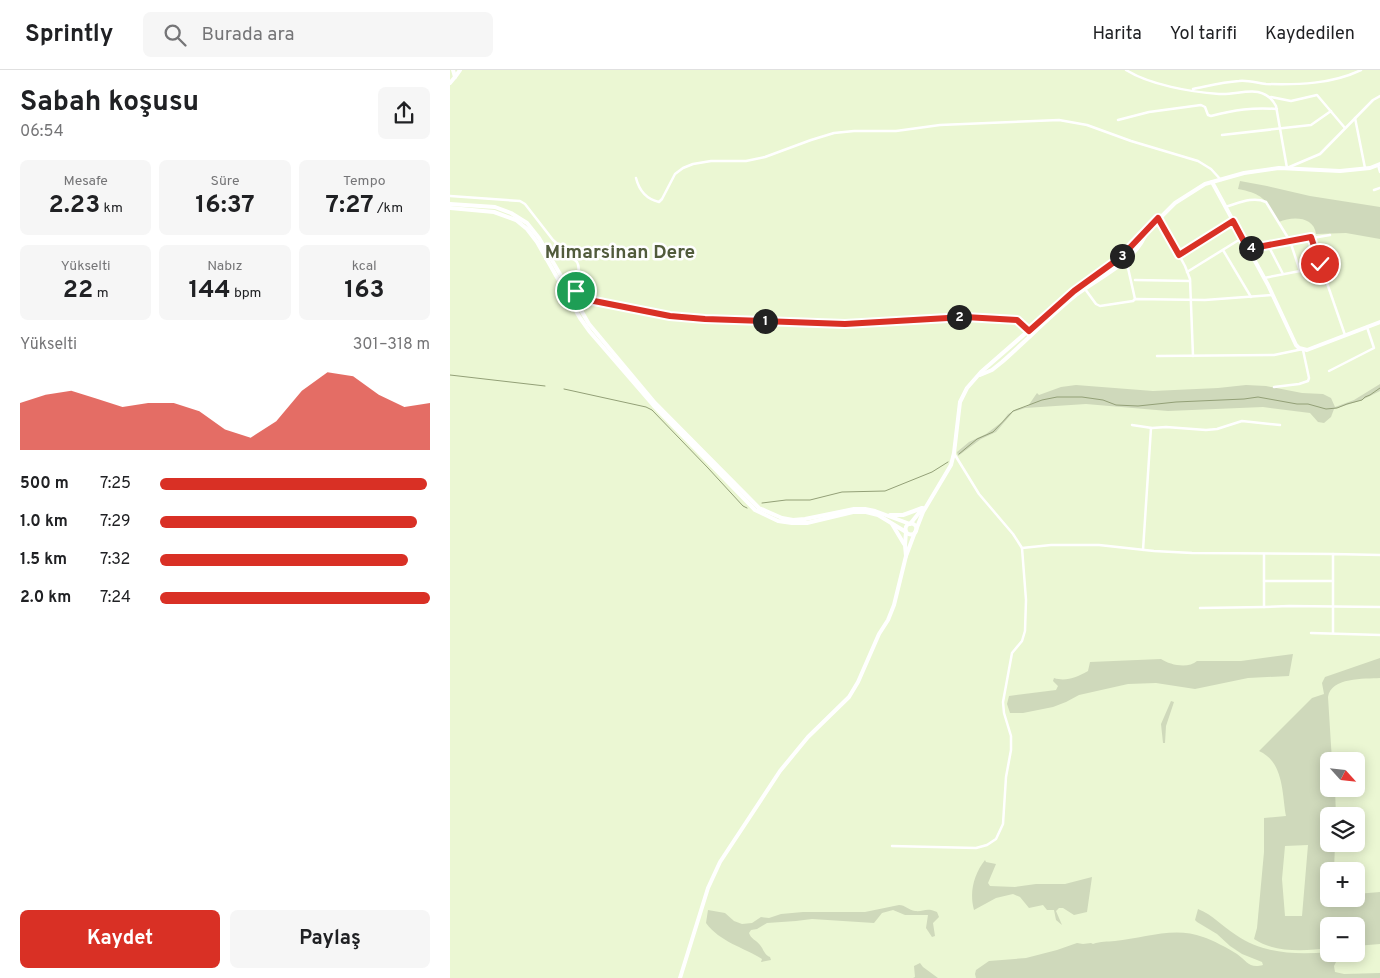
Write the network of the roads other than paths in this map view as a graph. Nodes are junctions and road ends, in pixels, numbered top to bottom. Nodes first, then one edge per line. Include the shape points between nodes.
1 (453, 70) edge
2 (460, 70) edge
3 (1126, 70) edge
4 (1361, 70) edge
5 (455, 77) junction
6 (450, 83) edge
7 (1192, 90) junction
8 (1380, 96) edge
9 (1269, 97) junction
10 (1277, 109) junction
11 (1331, 111) junction
12 (1355, 118) junction
13 (1118, 120) dead end
14 (1280, 128) junction
15 (1345, 128) junction
16 (1222, 135) dead end
17 (1379, 165) edge
18 (1288, 168) junction
19 (1365, 168) junction
20 (1380, 172) edge
21 (636, 178) dead end
22 (1220, 180) junction
23 (1212, 182) junction
24 (1380, 188) edge
25 (1374, 190) dead end
26 (450, 196) edge
27 (450, 204) edge
28 (1225, 207) junction
29 (450, 208) edge
30 (1158, 218) junction
31 (1233, 221) junction
32 (1148, 229) junction
33 (1330, 234) dead end
34 (1311, 237) junction
35 (1242, 238) junction
36 (1290, 241) junction
37 (1268, 245) junction
38 (1248, 249) junction
39 (1223, 250) junction
40 (1179, 255) junction
41 (1126, 259) junction
42 (1321, 267) junction
43 (1300, 271) junction
44 (1187, 272) junction
45 (1283, 274) junction
46 (1264, 278) junction
47 (1135, 280) dead end
48 (1190, 281) junction
49 (1085, 289) junction
50 (1272, 295) junction
51 (1250, 297) junction
52 (1135, 299) junction
53 (1192, 300) junction
54 (1380, 322) edge
55 (1368, 326) junction
56 (1029, 331) junction
57 (1345, 335) junction
58 (1303, 350) junction
59 (1157, 356) dead end
60 (1193, 356) junction
61 (1329, 371) dead end
62 (980, 376) junction
63 (1274, 387) dead end
64 (1132, 425) dead end
65 (1280, 425) dead end
66 (1151, 428) junction
67 (954, 453) junction
68 (933, 497) junction
69 (924, 507) junction
70 (887, 515) junction
71 (889, 521) junction
72 (910, 524) junction
73 (916, 531) junction
74 (906, 532) junction
75 (905, 545) junction
76 (1022, 548) junction
77 (1143, 550) junction
78 (1264, 554) junction
79 (1333, 554) junction
80 (1380, 555) edge
81 (906, 556) junction
82 (1264, 581) junction
83 (1333, 581) junction
84 (1332, 606) junction
85 (1264, 607) junction
86 (1380, 607) edge
87 (1200, 608) dead end
88 (1311, 633) dead end
89 (1333, 633) junction
90 (1380, 635) edge
91 (892, 846) dead end
92 (680, 978) edge

1 - 5 street
2 - 5 street
3 - 7 street via 1147,80
4 - 7 street via 1326,82 1266,84 1237,81
5 - 6 street
7 - 9 street via 1220,94 1248,91
8 - 12 street
9 - 10 street
9 - 11 street via 1291,101 1317,95
10 - 13 street via 1254,108 1211,116 1201,104
10 - 14 street
11 - 14 street via 1311,125
11 - 15 street
12 - 15 street
12 - 19 street
14 - 16 street
14 - 18 street
15 - 18 street via 1320,154
17 - 19 street
17 - 20 street
18 - 19 street
18 - 22 street via 1244,173
21 - 22 street via 643,193 659,202 675,174 693,164 765,157 834,133 1060,120 1087,125 1198,161
22 - 23 street
23 - 28 street
23 - 30 street via 1175,203
24 - 25 street
26 - 56 street via 514,200 525,204 553,240 577,262 576,291 584,299 670,316 705,319 845,324 965,317 1017,320
27 - 70 street via 494,207 527,223 589,324 655,403 759,508 793,520 865,508
28 - 31 street
28 - 36 street via 1251,199 1266,202
29 - 71 street via 494,212 516,220 527,229 590,332 654,406 755,510 778,521 792,523 807,523 853,512 872,513
30 - 32 street
30 - 40 street
31 - 35 street
31 - 40 street
32 - 41 street via 1141,244
32 - 56 street via 1121,257 1074,291
33 - 34 street
34 - 36 street
34 - 42 street
35 - 38 street
35 - 39 street
36 - 37 street
36 - 43 street
37 - 38 street
37 - 45 street
38 - 46 street
39 - 44 street
39 - 51 street
40 - 44 street
41 - 49 street
41 - 52 street
42 - 43 street
42 - 57 street
43 - 45 street
44 - 48 street
45 - 46 street
46 - 50 street
47 - 48 street
48 - 53 street
49 - 52 street via 1098,306
49 - 62 street via 1002,362
50 - 51 street
50 - 58 street via 1296,345
51 - 53 street
52 - 53 street
53 - 60 street
54 - 55 street
55 - 57 street
55 - 61 street via 1374,348
56 - 62 street
57 - 58 street
58 - 60 street via 1274,355
58 - 63 street via 1308,381
59 - 60 street
62 - 67 street via 967,388 960,402
64 - 66 street
65 - 66 street via 1242,421 1206,430
66 - 77 street
67 - 68 street
67 - 76 street via 979,494
68 - 69 street
68 - 73 street
69 - 70 street via 903,515
69 - 72 street
70 - 72 street
71 - 74 street
71 - 75 street
72 - 73 street
72 - 74 street
73 - 74 street via 911,535
73 - 81 street
74 - 75 street
75 - 81 street
76 - 77 street via 1099,545
76 - 91 street via 1025,631 1012,653 1003,702 1011,750 1000,833 987,845 976,848
77 - 78 street
78 - 79 street
78 - 82 street
79 - 80 street
79 - 83 street
81 - 92 street via 888,620 849,697 808,737 780,772 713,876
82 - 83 street
82 - 85 street
83 - 84 street
84 - 85 street
84 - 86 street
84 - 89 street
85 - 87 street
88 - 89 street
89 - 90 street

